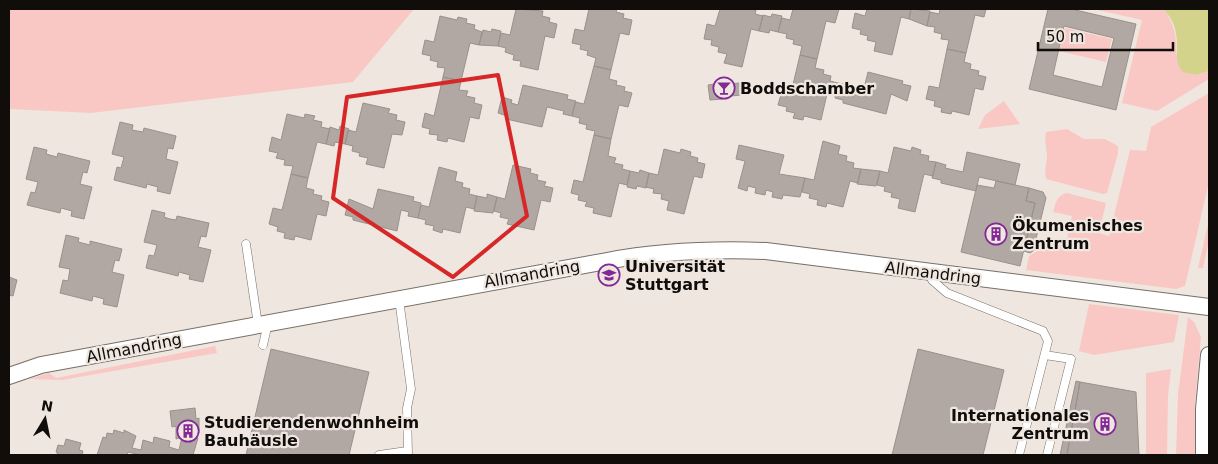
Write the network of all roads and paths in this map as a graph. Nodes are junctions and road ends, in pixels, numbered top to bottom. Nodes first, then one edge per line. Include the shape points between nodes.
1 (246, 244) dead end
2 (931, 273) junction
3 (399, 299) junction
4 (1209, 307) edge
5 (263, 324) junction
6 (263, 345) dead end
7 (1045, 355) junction
8 (1209, 355) edge
9 (9, 376) edge
10 (408, 453) edge
11 (379, 455) edge
12 (1019, 455) edge
13 (1047, 455) edge
14 (1204, 455) edge

1 - 5 lane
2 - 3 street, Allmandring via 766,251 718,249 645,254
2 - 4 street, Allmandring
2 - 7 lane via 932,280 947,293 1043,330 1048,341
3 - 5 street, Allmandring
3 - 10 lane via 411,389 407,408
5 - 6 lane
5 - 9 street, Allmandring via 41,365
7 - 12 lane
7 - 13 lane via 1071,359
8 - 14 street
10 - 11 lane

